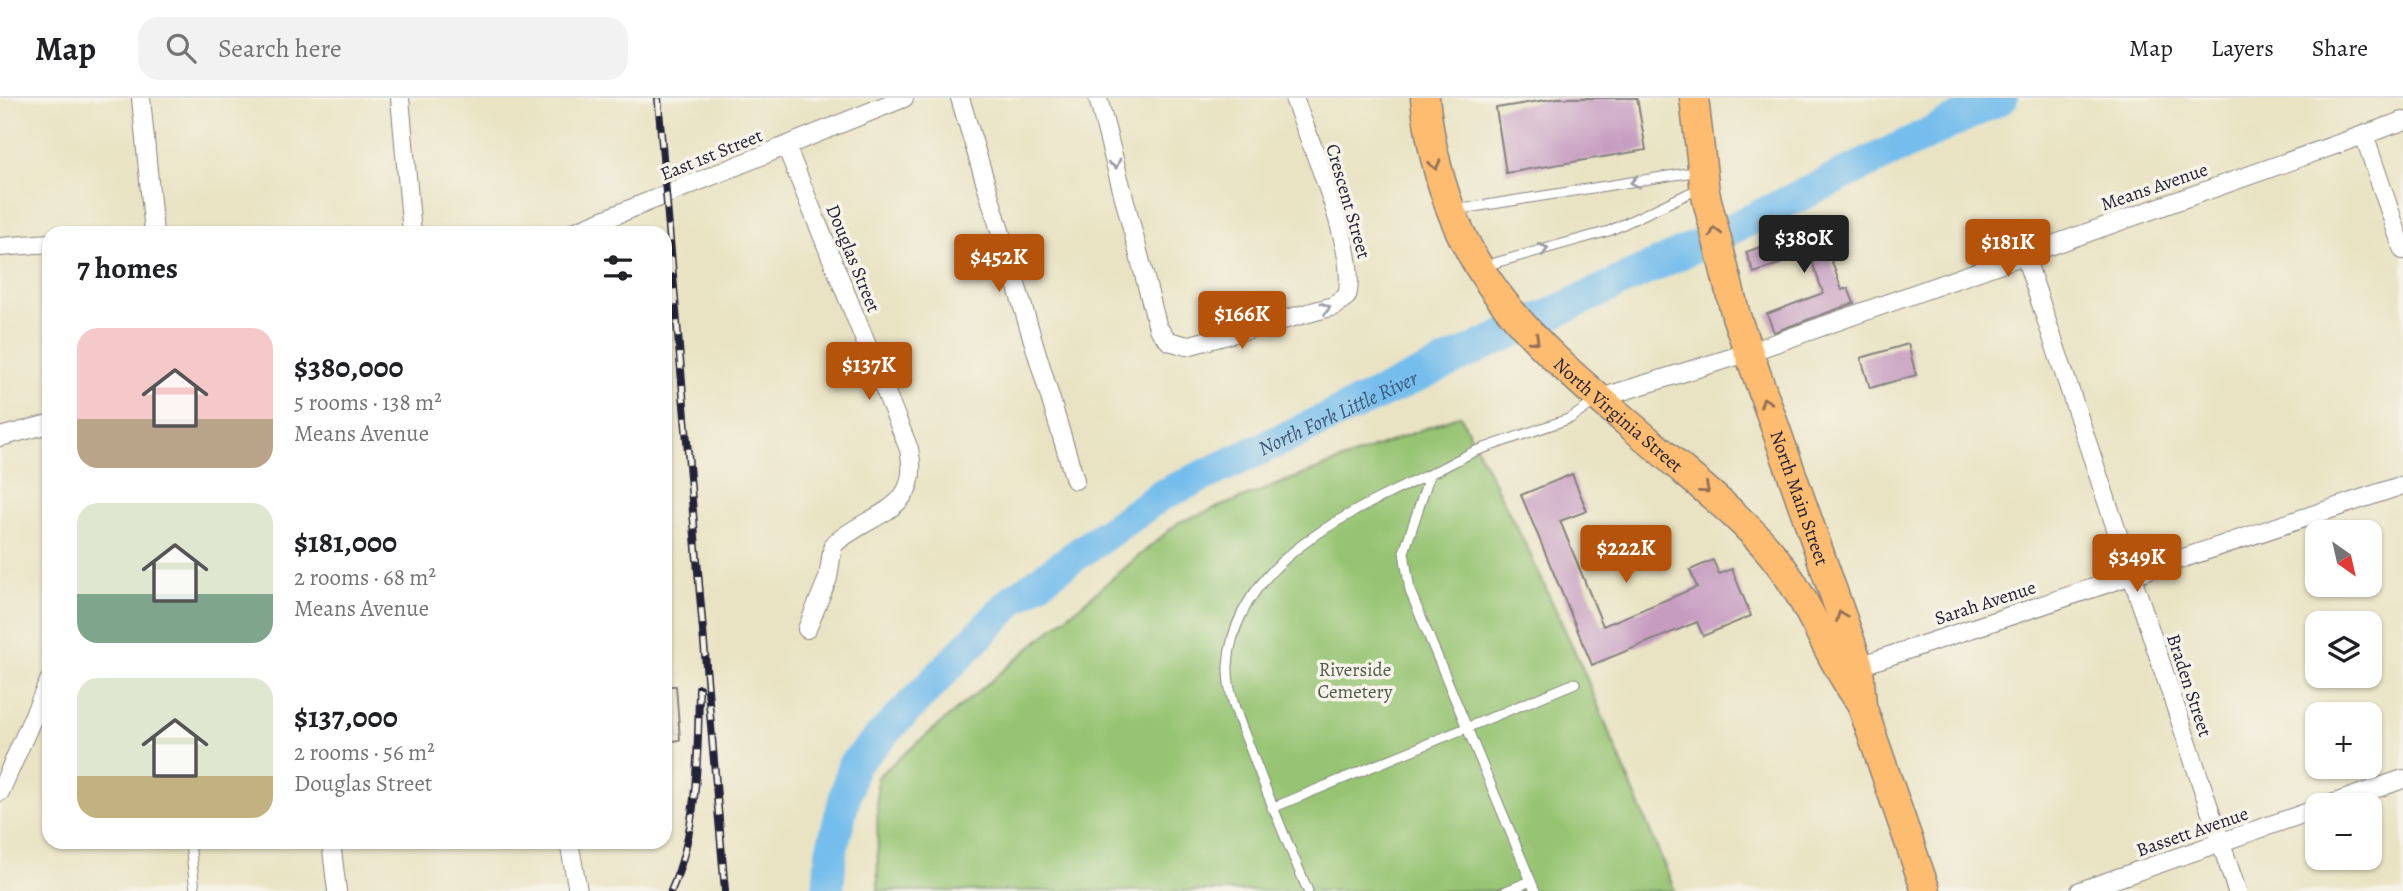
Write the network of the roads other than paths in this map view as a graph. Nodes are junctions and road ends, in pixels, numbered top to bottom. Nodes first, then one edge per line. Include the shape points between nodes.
1 (141, 98) edge
2 (400, 98) edge
3 (904, 98) edge
4 (960, 98) edge
5 (1098, 98) edge
6 (1294, 98) edge
7 (1425, 98) edge
8 (1694, 98) edge
9 (2403, 121) edge
10 (2364, 135) junction
11 (786, 146) junction
12 (1704, 183) junction
13 (1450, 211) junction
14 (153, 226) edge
15 (411, 226) edge
16 (588, 226) edge
17 (42, 244) edge
18 (0, 247) edge
19 (2403, 250) edge
20 (2024, 253) junction
21 (1479, 268) junction
22 (1747, 353) junction
23 (1589, 389) junction
24 (42, 426) edge
25 (0, 437) edge
26 (1430, 474) junction
27 (1075, 480) dead end
28 (2403, 485) edge
29 (2132, 575) junction
30 (807, 629) dead end
31 (1859, 666) junction
32 (1575, 683) dead end
33 (42, 697) edge
34 (1862, 706) junction
35 (1468, 729) junction
36 (2403, 779) edge
37 (0, 792) edge
38 (2363, 793) edge
39 (1272, 808) junction
40 (2305, 813) edge
41 (2221, 844) junction
42 (191, 849) edge
43 (332, 849) edge
44 (570, 849) edge
45 (1531, 881) junction
46 (195, 891) edge
47 (337, 891) edge
48 (578, 891) edge
49 (1308, 891) edge
50 (1506, 891) edge
51 (1535, 891) edge
52 (1926, 891) edge
53 (2080, 891) edge
54 (2237, 891) edge

1 - 14 street
2 - 15 street
3 - 11 street, East 1st Street
4 - 27 street
5 -> 6 street, Crescent Street via 1158,328 1169,341 1187,346 1334,306 1347,296 1347,258
7 -> 13 main road, North Virginia Street via 1430,145
8 - 12 main road, North Main Street
9 - 10 street, Means Avenue
10 - 19 street
10 - 20 street, Means Avenue
11 - 16 street, East 1st Street
11 - 30 street, Douglas Street via 914,471 900,499 833,545 828,578
12 -> 13 lane
21 -> 12 lane via 1609,231
22 -> 12 main road, North Main Street
13 - 21 main road, North Virginia Street
17 - 18 street
20 - 22 street, Means Avenue
20 - 29 street, Braden Street
21 -> 23 main road, North Virginia Street via 1526,331
22 - 23 street, Means Avenue
31 -> 22 main road, North Main Street
23 - 26 lane via 1571,418 1473,452
23 -> 34 main road, North Virginia Street via 1772,553
24 - 25 street
26 - 35 lane via 1404,552 1404,568
26 - 39 lane via 1347,517 1268,572 1233,633 1228,667 1233,704
28 - 29 street, Sarah Avenue
29 - 31 street, Sarah Avenue
29 - 41 street, Braden Street
31 - 34 main road, North Main Street
32 - 35 lane
33 - 37 street
34 - 52 main road, North Main Street
35 - 39 lane
35 - 45 lane
36 - 38 street
39 - 49 lane
40 - 41 street, Bassett Avenue
41 - 53 street, Bassett Avenue
41 - 54 street, Braden Street
42 - 46 lane
43 - 47 street
44 - 48 street
45 - 50 lane
45 - 51 lane

